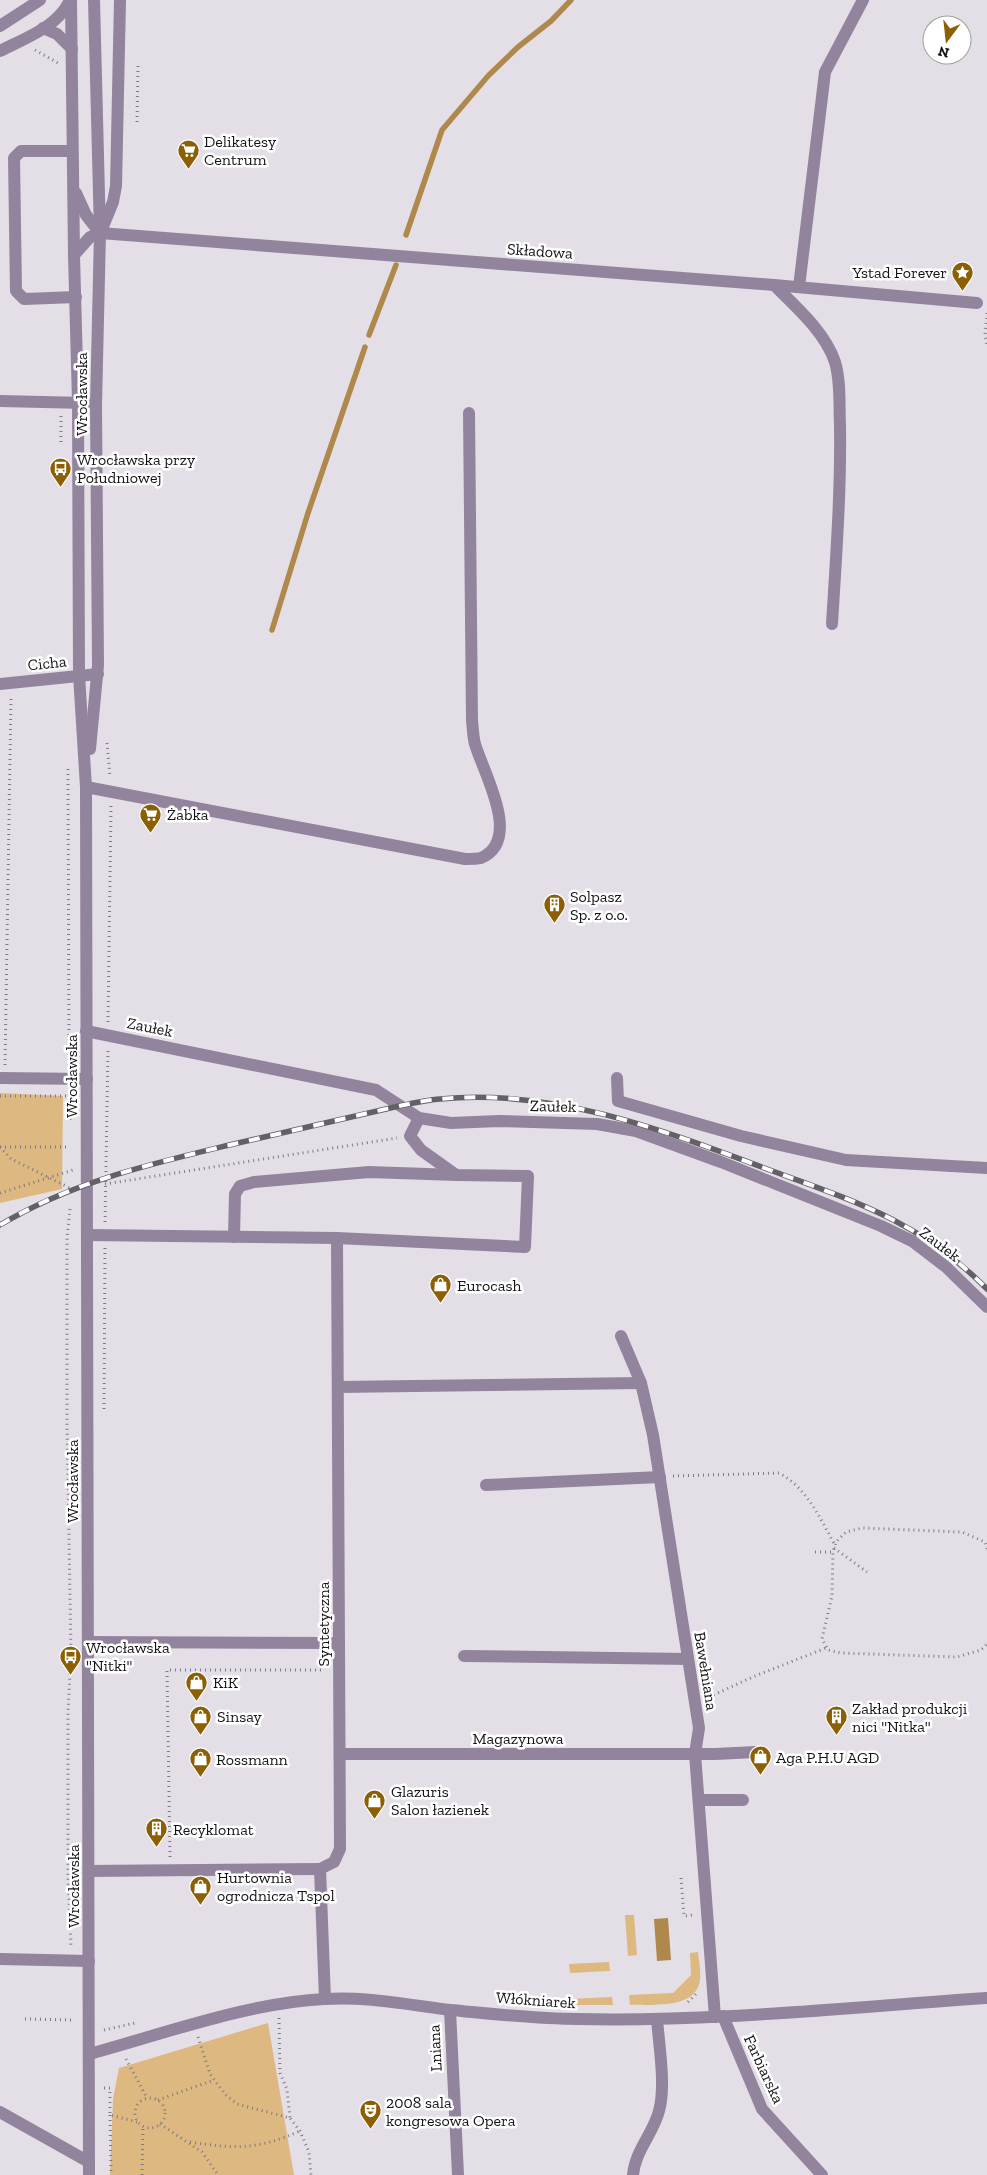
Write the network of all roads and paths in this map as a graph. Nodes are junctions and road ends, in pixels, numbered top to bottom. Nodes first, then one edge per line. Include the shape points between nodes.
1 (40, 0) edge
2 (70, 0) edge
3 (94, 0) edge
4 (120, 0) edge
5 (863, 0) edge
6 (0, 26) edge
7 (43, 28) junction
8 (31, 48) dead end
9 (72, 49) junction
10 (0, 50) edge
11 (138, 66) dead end
12 (60, 67) dead end
13 (137, 122) dead end
14 (72, 151) junction
15 (73, 186) junction
16 (100, 233) junction
17 (74, 255) junction
18 (774, 285) junction
19 (800, 287) junction
20 (76, 297) junction
21 (977, 303) dead end
22 (987, 313) edge
23 (987, 345) edge
24 (0, 401) edge
25 (61, 401) junction
26 (78, 402) junction
27 (96, 405) junction
28 (469, 414) dead end
29 (61, 449) dead end
30 (832, 624) dead end
31 (98, 674) junction
32 (79, 676) junction
33 (6, 684) edge
34 (107, 741) dead end
35 (68, 764) dead end
36 (86, 787) junction
37 (111, 794) junction
38 (86, 1031) junction
39 (108, 1035) junction
40 (2, 1078) edge
41 (69, 1078) junction
42 (617, 1078) dead end
43 (87, 1079) junction
44 (0, 1096) edge
45 (69, 1096) junction
46 (419, 1118) junction
47 (70, 1129) dead end
48 (410, 1136) junction
49 (70, 1138) dead end
50 (0, 1147) edge
51 (70, 1147) junction
52 (71, 1155) dead end
53 (71, 1163) dead end
54 (87, 1166) junction
55 (987, 1168) edge
56 (72, 1170) junction
57 (72, 1175) dead end
58 (456, 1175) junction
59 (47, 1177) junction
60 (72, 1182) dead end
61 (105, 1184) junction
62 (72, 1189) junction
63 (0, 1193) edge
64 (88, 1235) junction
65 (105, 1235) junction
66 (234, 1237) junction
67 (337, 1238) junction
68 (987, 1307) edge
69 (621, 1336) dead end
70 (641, 1383) junction
71 (338, 1387) junction
72 (104, 1414) dead end
73 (660, 1477) junction
74 (486, 1485) dead end
75 (834, 1548) junction
76 (987, 1549) edge
77 (815, 1552) dead end
78 (867, 1572) dead end
79 (89, 1642) junction
80 (339, 1643) junction
81 (987, 1644) edge
82 (826, 1648) junction
83 (464, 1656) dead end
84 (688, 1659) junction
85 (340, 1670) junction
86 (695, 1704) junction
87 (756, 1752) dead end
88 (340, 1754) junction
89 (695, 1754) junction
90 (699, 1800) junction
91 (743, 1800) dead end
92 (320, 1869) junction
93 (170, 1870) junction
94 (89, 1871) junction
95 (682, 1878) dead end
96 (698, 1915) dead end
97 (0, 1959) edge
98 (72, 1961) junction
99 (89, 1961) junction
100 (699, 1989) dead end
101 (325, 1998) junction
102 (987, 1998) edge
103 (679, 2005) dead end
104 (450, 2010) junction
105 (73, 2012) dead end
106 (288, 2016) dead end
107 (719, 2017) junction
108 (279, 2018) junction
109 (25, 2019) dead end
110 (657, 2019) junction
111 (74, 2020) junction
112 (104, 2020) dead end
113 (270, 2020) dead end
114 (75, 2029) dead end
115 (196, 2030) junction
116 (206, 2033) dead end
117 (188, 2038) dead end
118 (120, 2046) junction
119 (103, 2050) junction
120 (89, 2054) junction
121 (135, 2055) dead end
122 (126, 2058) junction
123 (118, 2060) dead end
124 (214, 2080) junction
125 (103, 2081) dead end
126 (89, 2087) junction
127 (103, 2088) junction
128 (103, 2096) dead end
129 (147, 2098) junction
130 (157, 2100) junction
131 (0, 2112) edge
132 (110, 2115) junction
133 (290, 2118) junction
134 (138, 2122) junction
135 (160, 2124) junction
136 (143, 2127) junction
137 (300, 2130) junction
138 (190, 2142) junction
139 (89, 2162) junction
140 (89, 2175) edge
141 (111, 2175) edge
142 (142, 2175) edge
143 (218, 2175) edge
144 (311, 2175) edge
145 (458, 2175) edge
146 (633, 2175) edge
147 (822, 2175) edge

1 - 6 street
2 - 7 street via 57,19
2 - 9 street, Wrocławska
3 - 16 street, Wrocławska
4 - 16 street via 116,186
5 - 19 street via 825,72
7 - 9 street via 61,37
7 - 10 street
8 - 12 path
9 - 14 street, Wrocławska
11 - 13 path
14 - 15 street, Wrocławska
14 - 20 street via 21,151 14,158 16,291 24,299
15 - 16 street via 86,215
15 - 17 street, Wrocławska
16 - 17 street via 90,237
16 - 18 street, Składowa
16 - 27 street, Wrocławska
17 - 20 street, Wrocławska
18 - 19 street, Składowa
18 - 30 street via 826,344 835,362 838,379 841,470
19 - 21 street, Składowa
20 - 26 street, Wrocławska
22 - 23 path
24 - 25 street
25 - 26 street
25 - 29 path
26 - 27 street
26 - 32 street, Wrocławska
27 - 31 street, Wrocławska
28 - 37 street via 472,721 474,742 499,809 500,830 495,846 481,858 465,859
31 - 32 street, Cicha
31 - 36 street, Wrocławska
32 - 33 street, Cicha
32 - 36 street, Wrocławska
33 - 40 path via 10,885
34 - 37 path
35 - 41 path
36 - 37 street
36 - 38 street, Wrocławska
37 - 39 path
38 - 39 street, Zaułek
38 - 43 street, Wrocławska
39 - 46 street, Zaułek via 376,1090
39 - 61 path
40 - 41 street
41 - 43 street
41 - 45 path
42 - 55 street via 618,1101 741,1136 846,1160
43 - 54 street, Wrocławska
44 - 45 path
45 - 47 path
46 - 48 street
46 - 68 street, Zaułek via 451,1123 597,1124 636,1131 721,1162 912,1241 946,1267
48 - 58 street via 421,1150
48 - 61 path
49 - 51 path
50 - 51 path
50 - 59 path via 11,1159
51 - 52 path
53 - 56 path
54 - 56 path
54 - 64 street, Wrocławska
56 - 57 path
56 - 59 path
58 - 66 street via 369,1172 254,1182 240,1186 235,1194
58 - 67 street via 528,1176 525,1247
59 - 62 path
59 - 63 path
60 - 62 path
61 - 65 path
62 - 98 path via 67,1238 71,1655 68,1877
64 - 65 street
64 - 79 street, Wrocławska
65 - 66 street
65 - 72 path
66 - 67 street
67 - 71 street, Syntetyczna
69 - 70 street, Bawełniana
70 - 71 street
70 - 73 street, Bawełniana
71 - 80 street, Syntetyczna
73 - 74 street
73 - 75 path via 779,1473 806,1494
73 - 84 street, Bawełniana
75 - 76 path via 846,1532 862,1528 941,1530 973,1535 985,1542
75 - 77 path
75 - 78 path
75 - 82 path via 832,1596 822,1639
79 - 80 street
79 - 94 street, Wrocławska
80 - 85 street, Syntetyczna
81 - 82 path via 981,1650 957,1657 841,1653
82 - 86 path
83 - 84 street
84 - 86 street, Bawełniana
85 - 88 street, Syntetyczna
85 - 93 path via 167,1670
86 - 89 street, Bawełniana via 699,1728
87 - 89 street, Magazynowa
88 - 89 street, Magazynowa
88 - 92 street, Syntetyczna via 340,1849 334,1862
89 - 90 street, Bawełniana
90 - 91 street
90 - 107 street, Bawełniana
92 - 93 street
92 - 101 street
93 - 94 street
94 - 99 street, Wrocławska
95 - 96 path via 684,1916
97 - 98 street
98 - 99 street
99 - 120 street, Wrocławska
100 - 103 path via 688,2002
101 - 104 street, Włókniarek via 404,2003
101 - 115 street, Włókniarek via 279,2004
102 - 107 street, Włókniarek
104 - 110 street, Włókniarek via 576,2019
104 - 145 street, Lniana
105 - 111 path
106 - 108 path
107 - 110 street, Włókniarek
107 - 147 street, Farbiarska via 762,2109
108 - 113 path
108 - 133 path via 280,2074 287,2089
109 - 111 path
110 - 146 street via 660,2110 638,2156
111 - 114 path
112 - 119 path
115 - 116 path
115 - 117 path
115 - 118 street, Włókniarek
115 - 124 path
118 - 119 street, Włókniarek
118 - 122 path
119 - 120 street, Włókniarek
120 - 126 street, Wrocławska
121 - 122 path
122 - 123 path
122 - 129 path
124 - 130 path
124 - 133 path via 237,2104
125 - 127 path
126 - 127 path
126 - 139 street, Wrocławska
127 - 128 path
127 - 132 path via 110,2088
129 - 130 path
129 - 134 path via 140,2101 135,2110
130 - 135 path via 164,2109 164,2119
131 - 139 street
132 - 134 path
132 - 141 path
133 - 137 path
134 - 136 path
135 - 136 path via 152,2128
135 - 138 path
136 - 142 path
137 - 138 path via 275,2142 251,2147
137 - 144 path via 309,2152
138 - 143 path via 202,2152
139 - 140 street, Wrocławska

